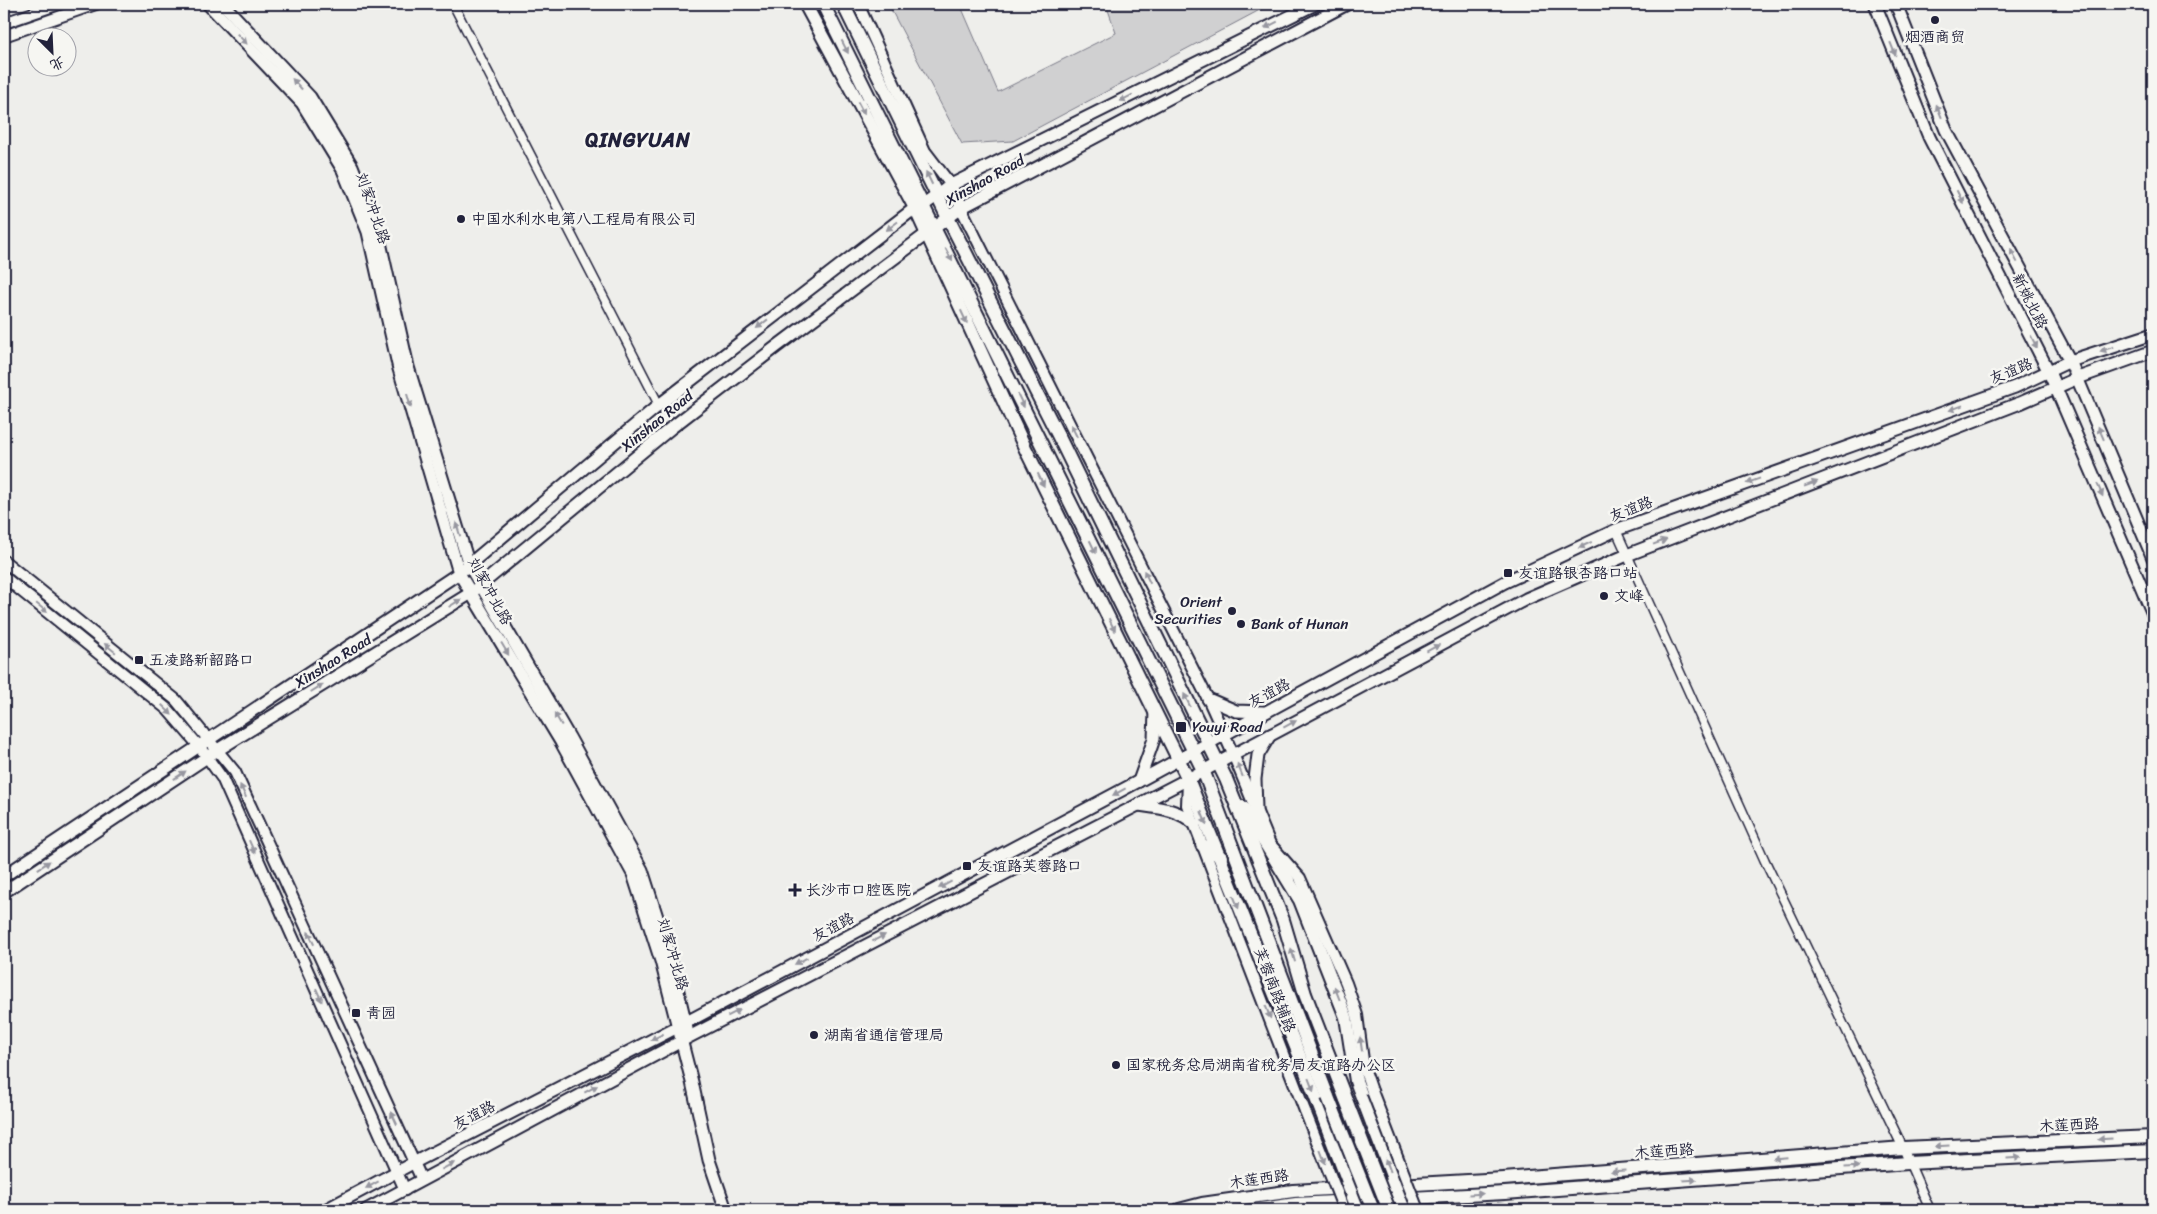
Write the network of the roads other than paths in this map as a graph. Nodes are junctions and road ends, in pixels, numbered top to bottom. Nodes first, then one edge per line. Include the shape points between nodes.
1 (59, 4) edge
2 (96, 4) edge
3 (208, 4) edge
4 (223, 4) edge
5 (453, 4) edge
6 (805, 4) edge
7 (823, 4) edge
8 (843, 4) edge
9 (858, 4) edge
10 (1315, 4) edge
11 (1347, 4) edge
12 (1875, 4) edge
13 (1896, 4) edge
14 (4, 23) edge
15 (4, 36) edge
16 (951, 185) junction
17 (937, 196) junction
18 (920, 206) junction
19 (961, 208) junction
20 (948, 218) junction
21 (931, 232) junction
22 (2153, 334) edge
23 (2153, 351) edge
24 (2070, 361) junction
25 (2049, 372) junction
26 (2078, 378) junction
27 (2056, 389) junction
28 (659, 405) junction
29 (1616, 530) junction
30 (1628, 555) junction
31 (2153, 558) edge
32 (4, 561) edge
33 (469, 565) junction
34 (459, 573) junction
35 (4, 577) edge
36 (481, 585) junction
37 (471, 593) junction
38 (2153, 614) edge
39 (1208, 699) junction
40 (1155, 712) junction
41 (1265, 712) junction
42 (1224, 734) junction
43 (1270, 734) junction
44 (209, 739) junction
45 (1208, 744) junction
46 (199, 746) junction
47 (218, 750) junction
48 (1194, 751) junction
49 (1233, 754) junction
50 (207, 757) junction
51 (1179, 760) junction
52 (1217, 762) junction
53 (1203, 770) junction
54 (1188, 779) junction
55 (1226, 779) junction
56 (1139, 781) junction
57 (1138, 805) junction
58 (1256, 809) junction
59 (1195, 824) junction
60 (1270, 844) junction
61 (1202, 845) junction
62 (1220, 856) junction
63 (1242, 871) junction
64 (4, 876) edge
65 (1290, 882) junction
66 (4, 892) edge
67 (681, 1025) junction
68 (685, 1038) junction
69 (2153, 1137) edge
70 (1903, 1148) junction
71 (2153, 1151) edge
72 (414, 1162) junction
73 (1908, 1163) junction
74 (397, 1172) junction
75 (422, 1180) junction
76 (1395, 1185) junction
77 (1350, 1188) junction
78 (405, 1190) junction
79 (1403, 1204) edge
80 (1358, 1205) edge
81 (326, 1210) edge
82 (366, 1210) edge
83 (726, 1210) edge
84 (732, 1210) edge
85 (1179, 1210) edge
86 (1253, 1210) edge
87 (1344, 1210) edge
88 (1374, 1210) edge
89 (1389, 1210) edge
90 (1418, 1210) edge
91 (1930, 1210) edge

1 - 14 street
2 - 15 street
3 -> 34 main road, 刘家冲北路 via 302,103 343,170 368,232 399,369
33 -> 4 main road, 刘家冲北路 via 408,367 376,229 352,166 310,97
5 - 28 street
6 -> 18 main road
7 -> 18 main road
17 -> 8 main road
9 - 16 street via 925,151
10 -> 16 main road, Xinshao Road
11 - 19 main road, Xinshao Road
12 -> 25 main road, 新姚北路 via 1929,137
24 -> 13 main road, 新姚北路 via 1946,130
16 - 17 main road, Xinshao Road
16 - 19 street
17 - 18 main road, Xinshao Road
17 - 20 main road
18 - 21 main road
18 -> 28 main road, Xinshao Road
19 - 20 main road, Xinshao Road
39 -> 19 street
20 - 21 main road, Xinshao Road
45 -> 20 main road
21 - 36 main road, Xinshao Road via 671,428
21 -> 40 main road via 1026,450
21 -> 48 main road
22 -> 24 main road, 友谊路
23 - 26 main road, 友谊路
24 - 25 main road, 友谊路
24 - 26 main road, 新姚北路
25 - 27 main road, 新姚北路
25 -> 29 main road, 友谊路
26 - 27 main road, 友谊路
31 -> 26 main road, 新姚北路
30 -> 27 main road, 友谊路
27 -> 38 main road, 新姚北路
28 - 33 main road, Xinshao Road
29 - 30 street
29 -> 41 main road, 友谊路 via 1505,582
43 -> 30 main road, 友谊路 via 1526,599
30 - 70 street via 1765,861
44 -> 32 street via 176,700
33 - 34 main road, Xinshao Road
33 - 36 main road, 刘家冲北路
34 - 37 main road, 刘家冲北路
34 - 44 main road, Xinshao Road
35 -> 46 street via 167,709
36 - 37 main road, Xinshao Road
67 -> 36 main road, 刘家冲北路 via 670,958 642,870
47 -> 37 main road, Xinshao Road
37 -> 67 main road, 刘家冲北路 via 560,742 633,874
39 - 41 main road via 1236,712
39 - 42 street
40 - 51 main road
40 - 56 main road via 1154,739
41 - 42 main road, 友谊路
42 - 45 main road, 友谊路
42 - 49 street
43 - 49 main road, 友谊路
43 - 58 main road via 1258,755
44 - 46 main road, Xinshao Road
44 - 47 street
45 - 48 main road, 友谊路
45 - 52 main road
46 - 50 street
46 - 64 main road, Xinshao Road
47 - 50 main road, Xinshao Road
72 -> 47 street via 235,772
48 - 51 main road, 友谊路
48 - 53 main road
49 - 52 main road, 友谊路
58 -> 49 street
66 -> 50 main road, Xinshao Road
50 -> 74 street via 222,778
51 - 54 main road
51 - 56 main road, 友谊路
52 - 53 main road, 友谊路
52 - 55 main road
53 - 54 main road, 友谊路
53 - 63 main road
54 - 57 main road, 友谊路
54 - 59 street, 芙蓉南路辅路 via 1187,804
54 -> 62 main road
55 - 65 main road
89 -> 55 main road, bridge via 1305,994 1283,920
56 -> 67 main road, 友谊路
57 - 59 main road via 1171,809
68 -> 57 main road, 友谊路
58 - 60 street
59 - 61 street, 芙蓉南路辅路
60 - 65 main road
90 -> 60 street, bridge via 1364,1068 1357,1015 1346,983 1300,878
61 - 62 main road
61 -> 87 street, 芙蓉南路辅路, bridge
62 - 63 main road
62 -> 77 main road
63 - 88 main road, bridge
76 -> 65 main road via 1356,1081 1346,1017
67 - 68 main road, 刘家冲北路
67 -> 72 main road, 友谊路
75 -> 68 main road, 友谊路
68 - 83 main road, 刘家冲北路 via 709,1160
68 - 84 main road, 刘家冲北路 via 714,1155
69 -> 70 main road, 木莲西路
70 - 73 street
70 -> 76 main road, 木莲西路
73 -> 71 main road, 木莲西路
72 - 74 main road, 友谊路
72 - 75 street
79 -> 73 main road, 木莲西路 via 1505,1193
73 - 91 street
74 - 78 street
74 -> 81 main road, 友谊路
75 - 78 main road, 友谊路
76 - 77 main road, 木莲西路
76 - 79 main road
77 - 80 main road
77 - 85 main road, 木莲西路 via 1293,1190
78 - 82 main road, 友谊路
79 - 80 main road, 木莲西路
80 - 86 main road, 木莲西路 via 1296,1204

